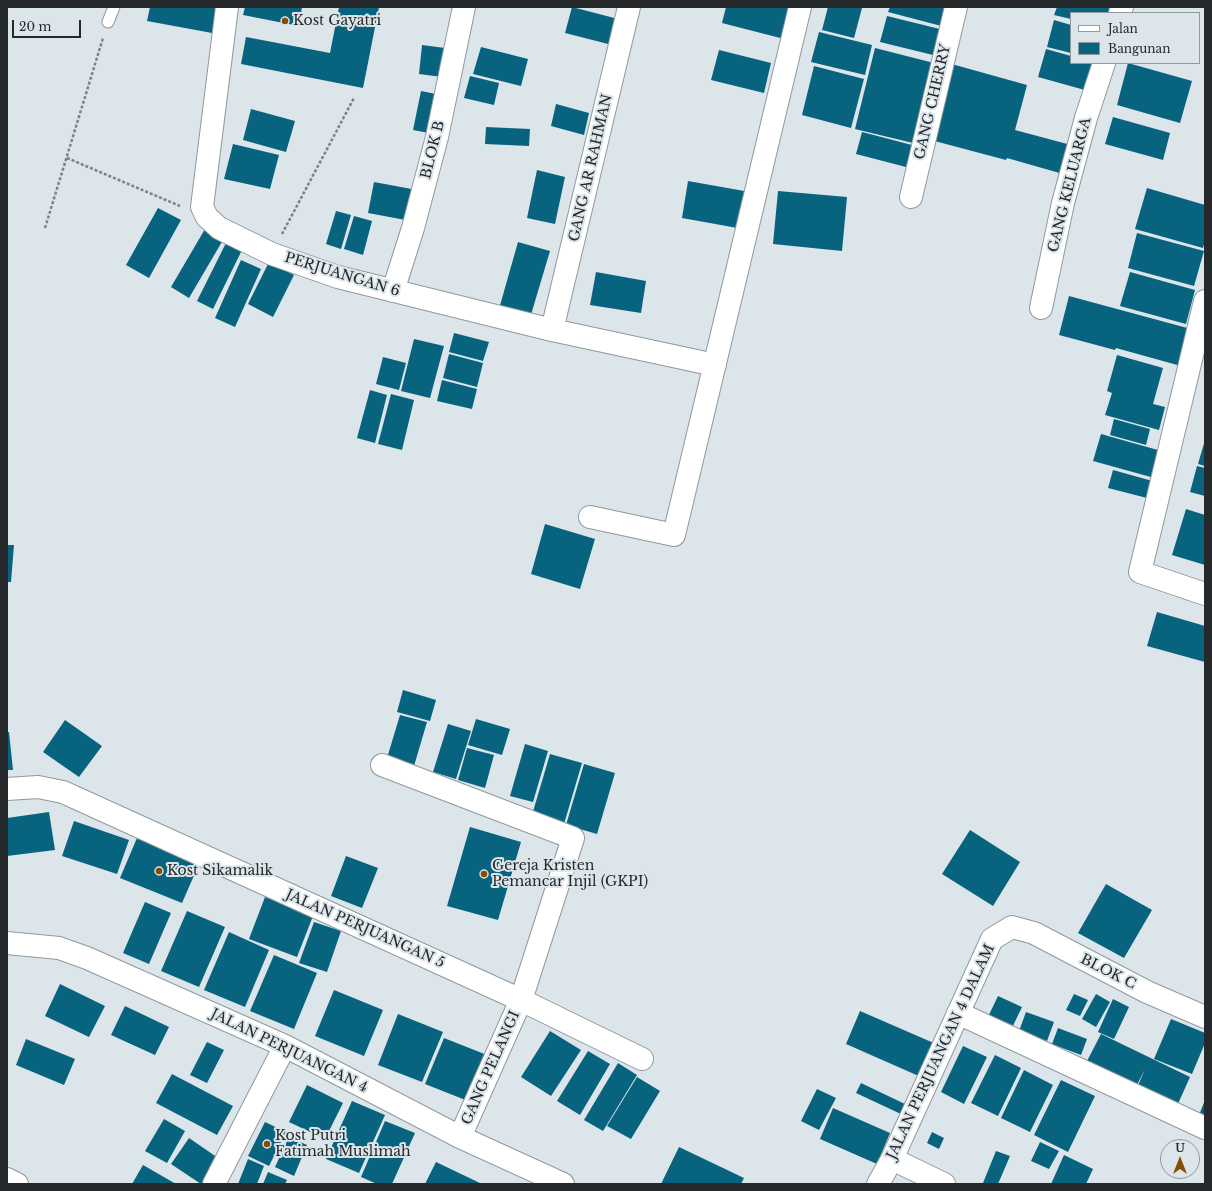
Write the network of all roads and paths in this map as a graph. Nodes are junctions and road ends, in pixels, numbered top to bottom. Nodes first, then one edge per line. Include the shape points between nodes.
1 (114, 7) edge
2 (227, 7) edge
3 (464, 7) edge
4 (629, 7) edge
5 (800, 7) edge
6 (956, 7) edge
7 (108, 22) joint
8 (1104, 64) edge
9 (354, 98) dead end
10 (67, 158) junction
11 (911, 196) dead end
12 (202, 207) junction
13 (45, 228) dead end
14 (272, 254) junction
15 (393, 291) junction
16 (1205, 301) edge
17 (1041, 308) dead end
18 (552, 330) junction
19 (715, 365) junction
20 (590, 517) dead end
21 (1205, 594) edge
22 (382, 765) dead end
23 (7, 789) edge
24 (1012, 927) joint
25 (7, 942) edge
26 (521, 1000) junction
27 (958, 1013) junction
28 (1205, 1017) edge
29 (285, 1046) junction
30 (642, 1059) dead end
31 (1205, 1128) edge
32 (460, 1137) junction
33 (892, 1159) junction
34 (7, 1179) edge
35 (17, 1184) edge
36 (214, 1184) edge
37 (563, 1184) edge
38 (878, 1184) edge
39 (944, 1184) edge

1 - 7 lane
2 - 12 street
3 - 15 street, BLOK B via 437,137
4 - 18 street, GANG AR RAHMAN
5 - 19 street
6 - 11 street, GANG CHERRY
7 - 10 path
8 - 17 street, GANG KELUARGA via 1063,203
9 - 14 path
10 - 12 path via 184,208
10 - 13 path
12 - 14 street, PERJUANGAN 6 via 220,228
14 - 15 street, PERJUANGAN 6 via 338,277
15 - 18 street, PERJUANGAN 6
16 - 21 street via 1140,572
18 - 19 street, PERJUANGAN 6
19 - 20 street via 674,535
22 - 26 street, GANG PELANGI via 573,838
23 - 26 street, JALAN PERJUANGAN 5 via 38,787 63,792
24 - 27 street, JALAN PERJUANGAN 4 DALAM via 992,939
24 - 28 street, BLOK C via 1034,933 1148,992
25 - 29 street, JALAN PERJUANGAN 4 via 59,948
26 - 30 street, JALAN PERJUANGAN 5
26 - 32 street, GANG PELANGI
27 - 31 street
27 - 33 street, JALAN PERJUANGAN 4 DALAM
29 - 32 street, JALAN PERJUANGAN 4
29 - 36 street
32 - 37 street, JALAN PERJUANGAN 4
33 - 38 street, JALAN PERJUANGAN 4 DALAM
33 - 39 street
34 - 35 street

